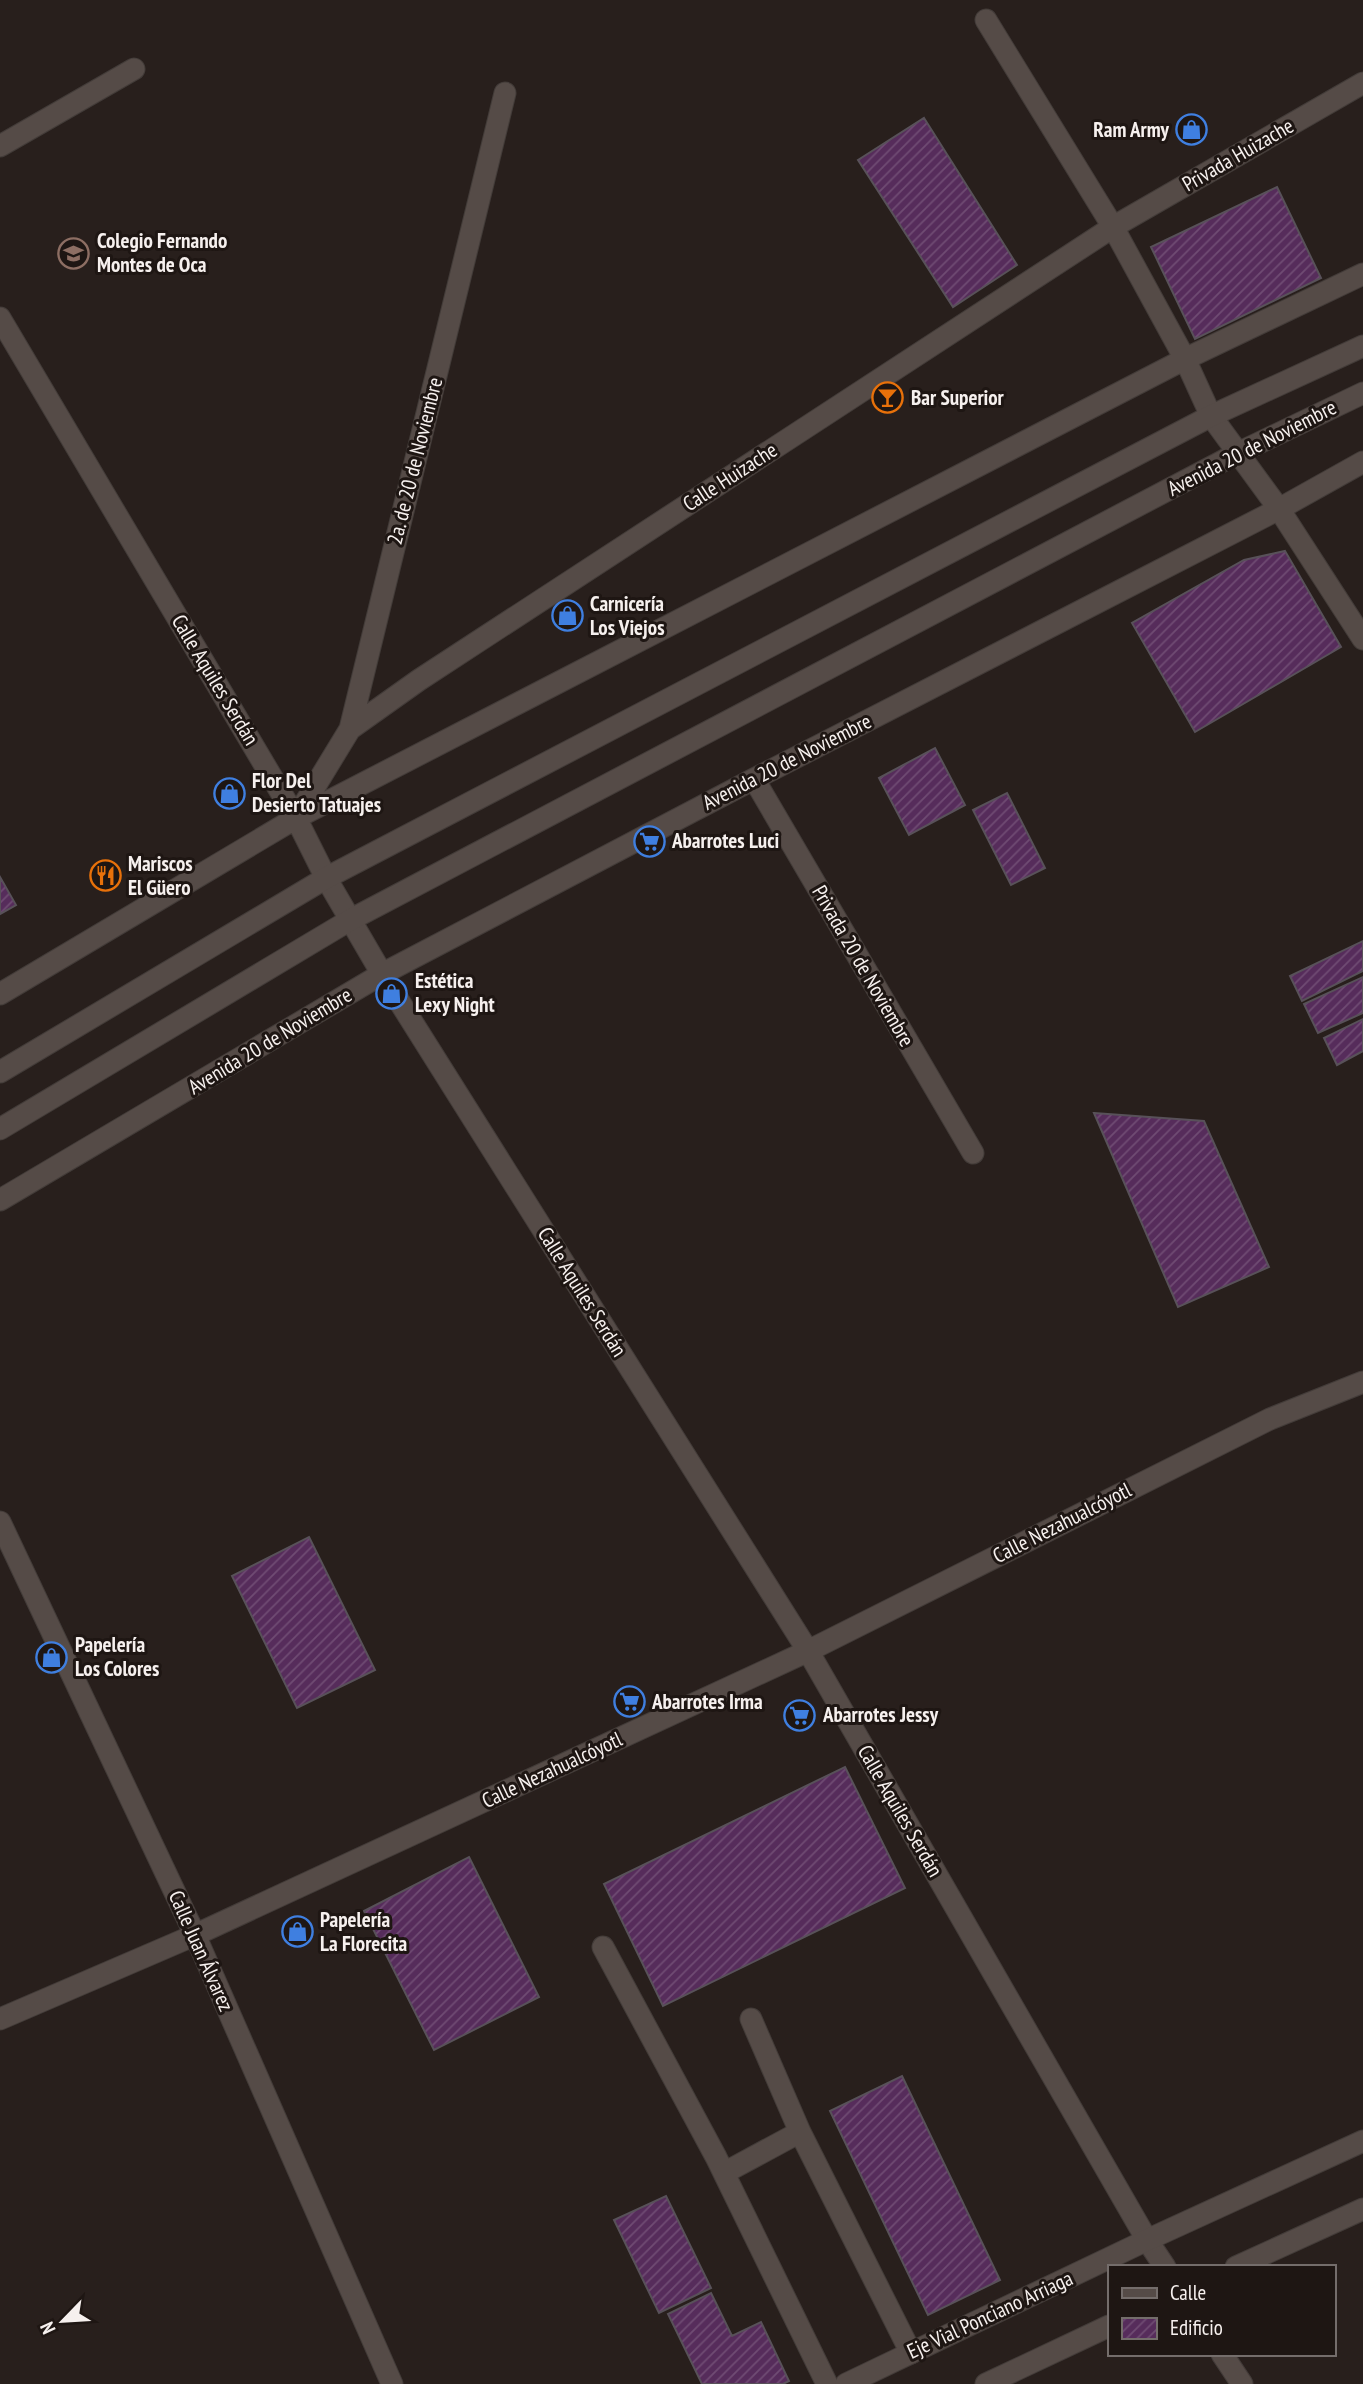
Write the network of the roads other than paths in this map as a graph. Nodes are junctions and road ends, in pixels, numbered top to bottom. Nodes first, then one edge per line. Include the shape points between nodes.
1 (986, 20) dead end
2 (134, 69) dead end
3 (1363, 83) edge
4 (505, 93) dead end
5 (0, 146) edge
6 (1112, 228) junction
7 (1363, 274) edge
8 (0, 318) edge
9 (1363, 346) edge
10 (1185, 359) junction
11 (1363, 393) edge
12 (1211, 416) junction
13 (1238, 453) junction
14 (1363, 462) edge
15 (1279, 509) junction
16 (1363, 639) edge
17 (350, 729) junction
18 (754, 779) junction
19 (296, 818) junction
20 (326, 878) junction
21 (350, 920) junction
22 (382, 974) junction
23 (0, 994) edge
24 (0, 1072) edge
25 (0, 1129) edge
26 (973, 1153) dead end
27 (0, 1200) edge
28 (1363, 1382) edge
29 (0, 1522) edge
30 (808, 1651) junction
31 (195, 1936) junction
32 (603, 1947) dead end
33 (0, 2019) edge
34 (751, 2020) dead end
35 (800, 2132) junction
36 (1363, 2141) edge
37 (724, 2173) junction
38 (1363, 2209) edge
39 (1147, 2240) junction
40 (1163, 2265) edge
41 (1240, 2265) edge
42 (1108, 2326) edge
43 (911, 2353) junction
44 (1223, 2356) edge
45 (392, 2384) edge
46 (827, 2384) edge
47 (846, 2384) edge
48 (986, 2384) edge
49 (1242, 2384) edge

1 - 6 street
2 - 5 street
3 - 6 street, Privada Huizache
4 - 17 street, 2a. de 20 de Noviembre
6 - 10 street
6 - 17 street, Calle Huizache
7 - 10 street
8 - 19 street, Calle Aquiles Serdán
9 - 12 street, Avenida 20 de Noviembre
10 - 12 street
10 - 19 street
11 - 13 street, Avenida 20 de Noviembre
12 - 13 street
12 - 20 street, Avenida 20 de Noviembre
13 - 15 street
13 - 21 street, Avenida 20 de Noviembre
14 - 15 street, Avenida 20 de Noviembre
15 - 16 street
15 - 18 street, Avenida 20 de Noviembre
17 - 19 street, 2a. de 20 de Noviembre
18 - 22 street, Avenida 20 de Noviembre
18 - 26 street, Privada 20 de Noviembre
19 - 20 street, Calle Aquiles Serdán
19 - 23 street
20 - 21 street, Calle Aquiles Serdán
20 - 24 street, Avenida 20 de Noviembre
21 - 22 street, Calle Aquiles Serdán
21 - 25 street, Avenida 20 de Noviembre
22 - 27 street, Avenida 20 de Noviembre
22 - 30 street, Calle Aquiles Serdán
28 - 30 street, Calle Nezahualcóyotl via 1270,1419
29 - 31 street, Calle Juan Álvarez
30 - 31 street, Calle Nezahualcóyotl
30 - 39 street, Calle Aquiles Serdán
31 - 33 street, Calle Nezahualcóyotl
31 - 45 street, Calle Juan Álvarez
32 - 37 street
34 - 35 street
35 - 37 street
35 - 43 street
36 - 39 street, Eje Vial Ponciano Arriaga
37 - 46 street
38 - 41 street
39 - 40 street, Calle Aquiles Serdán
39 - 43 street, Eje Vial Ponciano Arriaga
42 - 48 street
43 - 47 street, Eje Vial Ponciano Arriaga
44 - 49 street

